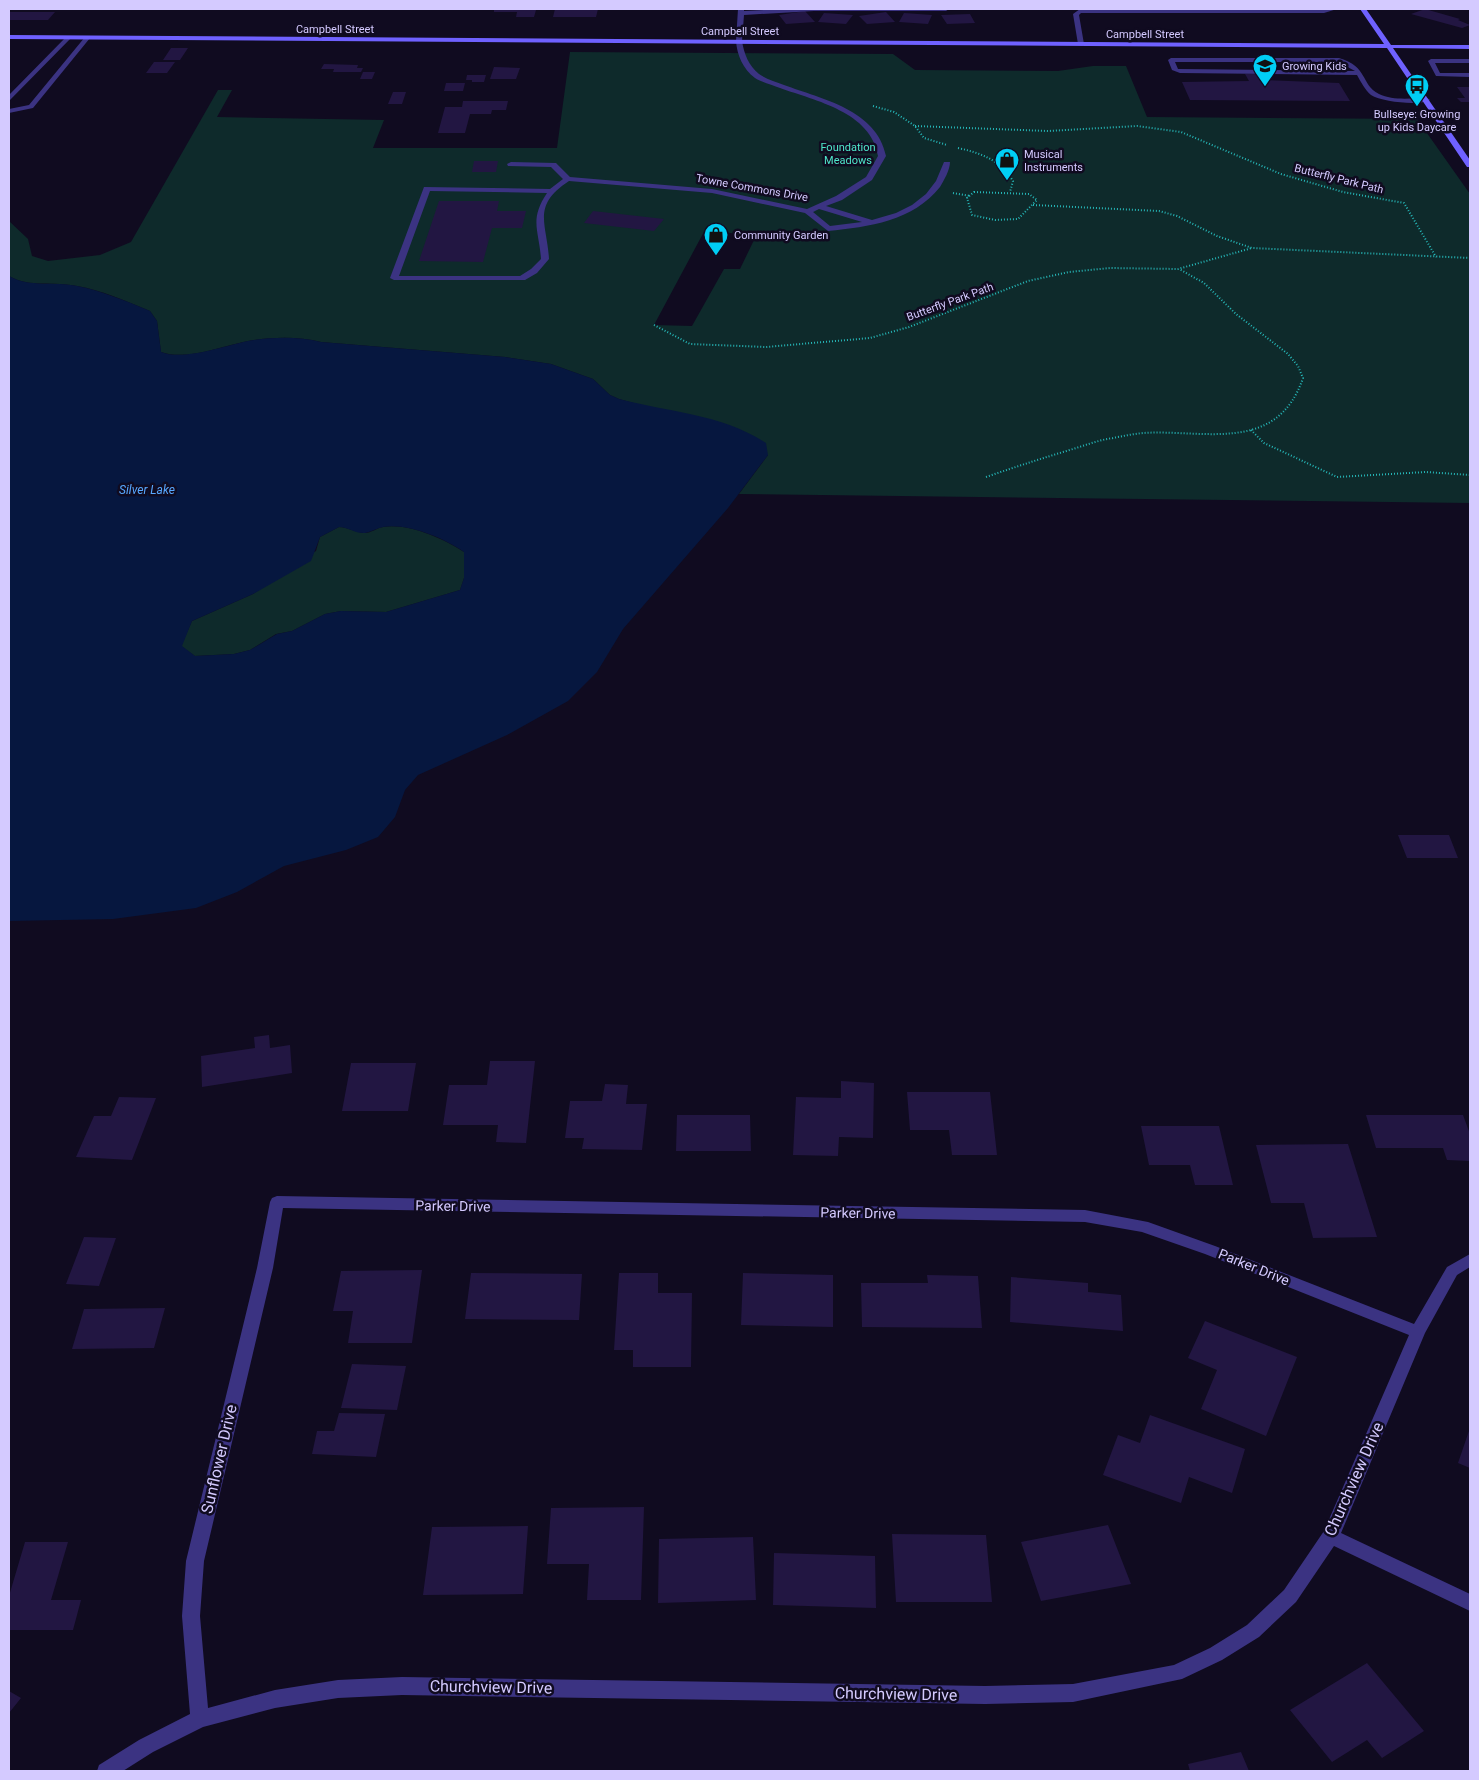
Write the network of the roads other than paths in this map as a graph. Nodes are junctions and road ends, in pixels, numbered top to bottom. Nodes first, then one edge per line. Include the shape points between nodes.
1 (946, 9) edge
2 (1334, 9) edge
3 (1362, 9) edge
4 (741, 11) edge
5 (9, 37) edge
6 (68, 38) junction
7 (87, 38) junction
8 (739, 41) junction
9 (1081, 44) junction
10 (1167, 45) junction
11 (1387, 46) junction
12 (1470, 47) edge
13 (1171, 60) junction
14 (1470, 61) edge
15 (1359, 72) junction
16 (1470, 75) edge
17 (9, 99) edge
18 (1427, 100) junction
19 (9, 111) edge
20 (511, 164) dead end
21 (947, 164) dead end
22 (1470, 165) edge
23 (568, 179) junction
24 (552, 190) junction
25 (821, 207) junction
26 (808, 211) junction
27 (874, 223) junction
28 (277, 1202) joint
29 (1470, 1260) edge
30 (1418, 1332) junction
31 (1331, 1536) junction
32 (1470, 1603) edge
33 (200, 1719) junction
34 (106, 1771) edge

1 - 4 street
2 - 9 street via 1080,11 1076,14
3 - 11 main road
4 - 8 street, Towne Commons Drive
5 - 6 main road, Campbell Street
6 - 7 main road, Campbell Street
6 - 17 street
7 - 8 main road, Campbell Street
7 - 19 street via 31,107
8 - 9 main road, Campbell Street
8 - 25 street, Towne Commons Drive via 748,68 758,77 855,117 867,126 880,145 882,156 869,178
9 - 10 main road, Campbell Street
10 - 11 main road, Campbell Street
10 - 13 street
11 - 12 main road, Campbell Street
11 - 18 main road
13 - 15 street via 1340,60 1354,64
13 - 15 street via 1175,70 1180,72
14 - 16 street via 1431,61 1438,75
15 - 18 street via 1373,92 1384,97
18 - 22 main road
20 - 23 street via 553,165
21 - 27 street via 939,183 923,200 895,218
23 - 24 street
23 - 26 street, Towne Commons Drive via 712,191
24 - 24 street via 427,189 394,278 522,278 545,259 539,220
25 - 26 street, Towne Commons Drive
25 - 27 street
26 - 27 street via 828,228
28 - 30 street, Parker Drive via 1085,1216 1151,1229
28 - 33 street, Sunflower Drive via 265,1268 195,1561 191,1616
29 - 30 street, Churchview Drive via 1452,1271
30 - 31 street, Churchview Drive
31 - 32 street
31 - 33 street, Churchview Drive via 1290,1596 1253,1630 1216,1654 1176,1673 1073,1693 985,1695 402,1686 338,1689 275,1699
33 - 34 street, Churchview Drive via 146,1746

